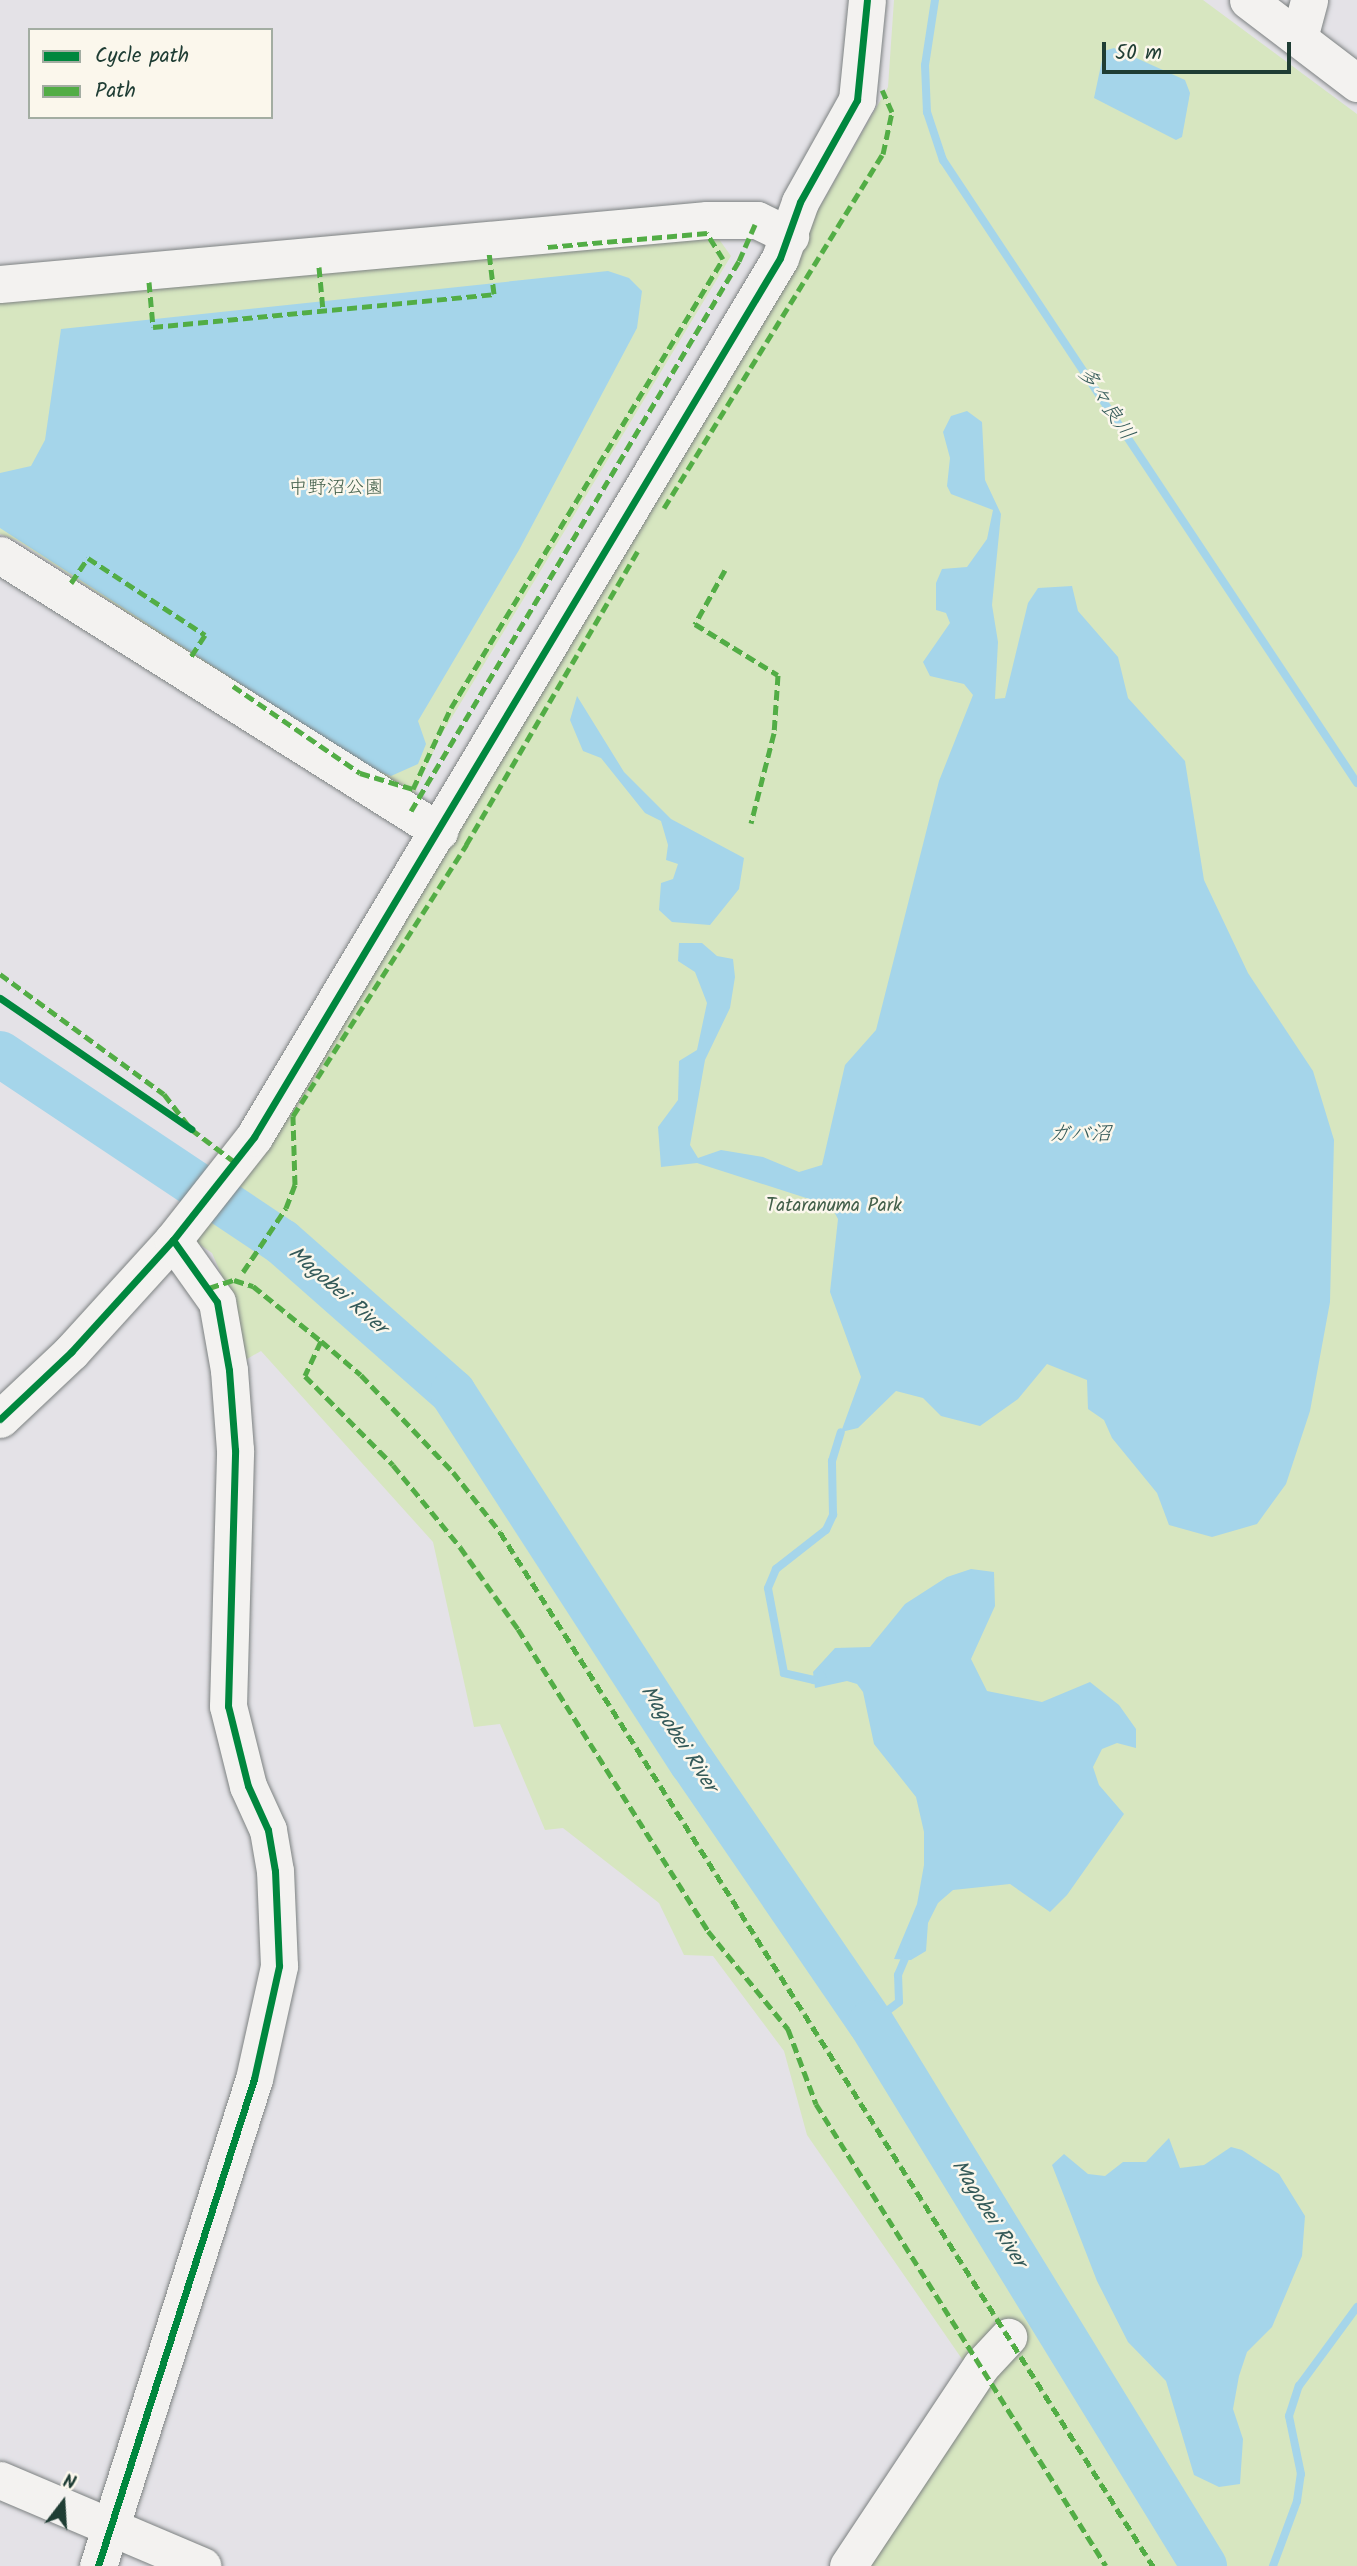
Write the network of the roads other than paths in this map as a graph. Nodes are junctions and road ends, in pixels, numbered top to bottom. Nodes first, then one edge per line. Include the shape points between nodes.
1 (867, 0) edge
2 (1248, 0) edge
3 (1309, 0) edge
4 (1299, 38) junction
5 (1357, 83) edge
6 (790, 236) junction
7 (0, 284) edge
8 (0, 555) edge
9 (439, 831) junction
10 (179, 1233) junction
11 (0, 1419) edge
12 (1008, 2337) dead end
13 (0, 2480) edge
14 (110, 2525) junction
15 (97, 2566) edge
16 (203, 2566) edge
17 (848, 2566) edge

1 - 6 street via 857,100 800,202
2 - 4 street
3 - 4 street
4 - 5 street
6 - 7 street via 757,220 706,220
6 - 9 street
8 - 9 street
9 - 10 street via 229,1172
10 - 11 street via 71,1352
10 - 14 street via 217,1302 229,1370 235,1450 228,1706 248,1786 268,1830 275,1871 279,1966 254,2079
12 - 17 street via 981,2366
13 - 14 street
14 - 15 street
14 - 16 street

